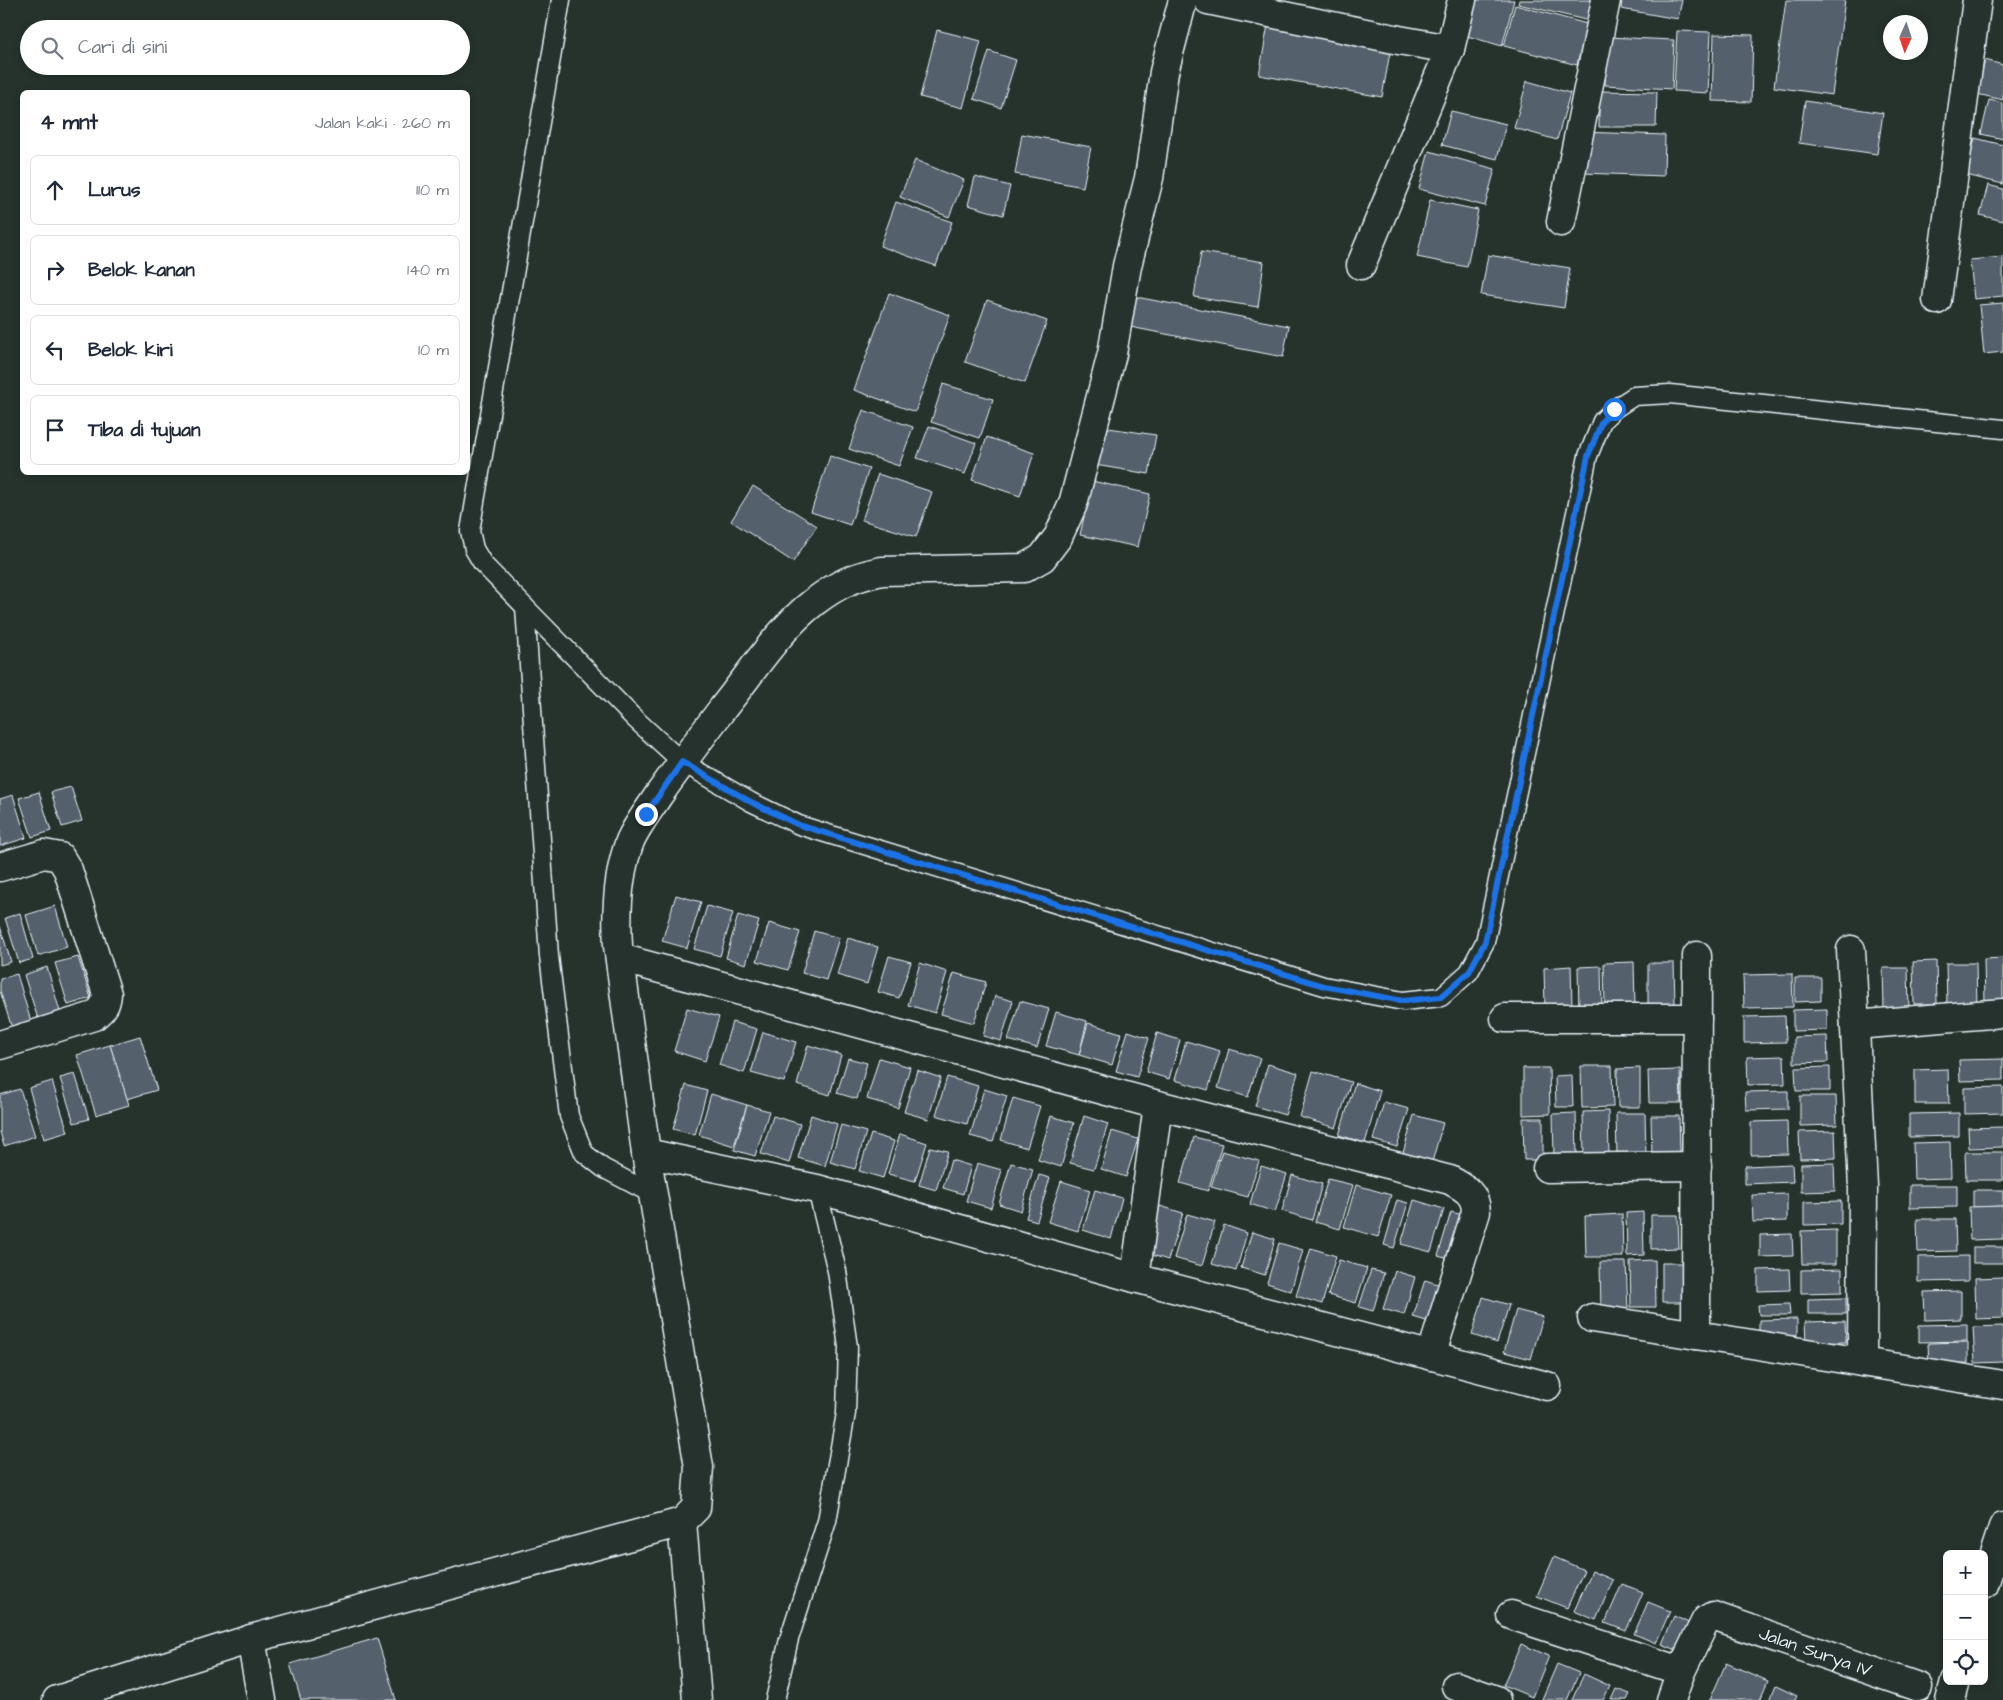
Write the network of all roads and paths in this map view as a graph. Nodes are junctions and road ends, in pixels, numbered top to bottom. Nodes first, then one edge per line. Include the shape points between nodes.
1 (561, 0) edge
2 (1183, 0) edge
3 (1208, 0) edge
4 (1462, 0) edge
5 (1606, 0) edge
6 (1977, 0) edge
7 (1450, 49) junction
8 (1561, 222) dead end
9 (1361, 265) dead end
10 (1936, 300) dead end
11 (2003, 429) edge
12 (525, 607) junction
13 (682, 762) junction
14 (0, 867) edge
15 (1852, 950) dead end
16 (1697, 956) dead end
17 (620, 958) junction
18 (2003, 1014) edge
19 (1506, 1018) dead end
20 (1697, 1018) junction
21 (1855, 1025) junction
22 (0, 1045) edge
23 (1158, 1105) junction
24 (646, 1153) junction
25 (1697, 1166) junction
26 (1547, 1168) dead end
27 (817, 1189) junction
28 (654, 1195) junction
29 (1135, 1278) junction
30 (1592, 1318) dead end
31 (1696, 1335) junction
32 (1431, 1356) junction
33 (1862, 1362) junction
34 (2003, 1385) edge
35 (1547, 1386) dead end
36 (682, 1522) junction
37 (2003, 1527) edge
38 (1991, 1581) edge
39 (1511, 1615) dead end
40 (251, 1639) junction
41 (1681, 1671) junction
42 (1954, 1685) edge
43 (1456, 1686) dead end
44 (1918, 1687) dead end
45 (57, 1700) edge
46 (262, 1700) edge
47 (697, 1700) edge
48 (775, 1700) edge
49 (1496, 1700) edge
50 (1670, 1700) edge
51 (1950, 1700) edge

1 - 12 lane via 470,531 478,556
2 - 13 street via 1164,72 1149,178 1127,266 1112,354 1072,504 1058,537 1042,558 1024,568 882,572 844,581 788,626
3 - 7 street
4 - 7 street
5 - 8 street
6 - 10 street
7 - 9 street
11 - 13 lane via 1670,394 1634,396 1602,421 1588,456 1485,942 1469,972 1441,997 1403,1001 1324,986 799,825 751,802
12 - 13 lane
12 - 28 lane via 549,956 569,1116 584,1153 603,1168
13 - 17 street via 630,841 621,876 617,922
14 - 22 street via 44,854 60,858 68,870 107,994 103,1009 94,1016
15 - 21 street
16 - 20 street
17 - 23 street
17 - 24 street
18 - 21 street
19 - 20 street
20 - 25 street
21 - 33 street via 1863,1187
23 - 29 street
23 - 32 street via 1450,1180 1464,1187 1476,1203 1476,1212
24 - 27 street
24 - 28 street
25 - 26 street
25 - 31 street
27 - 29 street
27 - 48 lane via 837,1272 848,1346 846,1414 827,1521 789,1639
28 - 36 street via 699,1467 696,1508
29 - 32 street
30 - 31 street
31 - 33 street
32 - 35 street
33 - 34 street
36 - 40 street
36 - 47 street
37 - 38 street
39 - 41 street
40 - 45 street
40 - 46 street
41 - 44 street, Jalan Surya IV via 1706,1620 1713,1616
41 - 50 street
42 - 51 street
43 - 49 street

